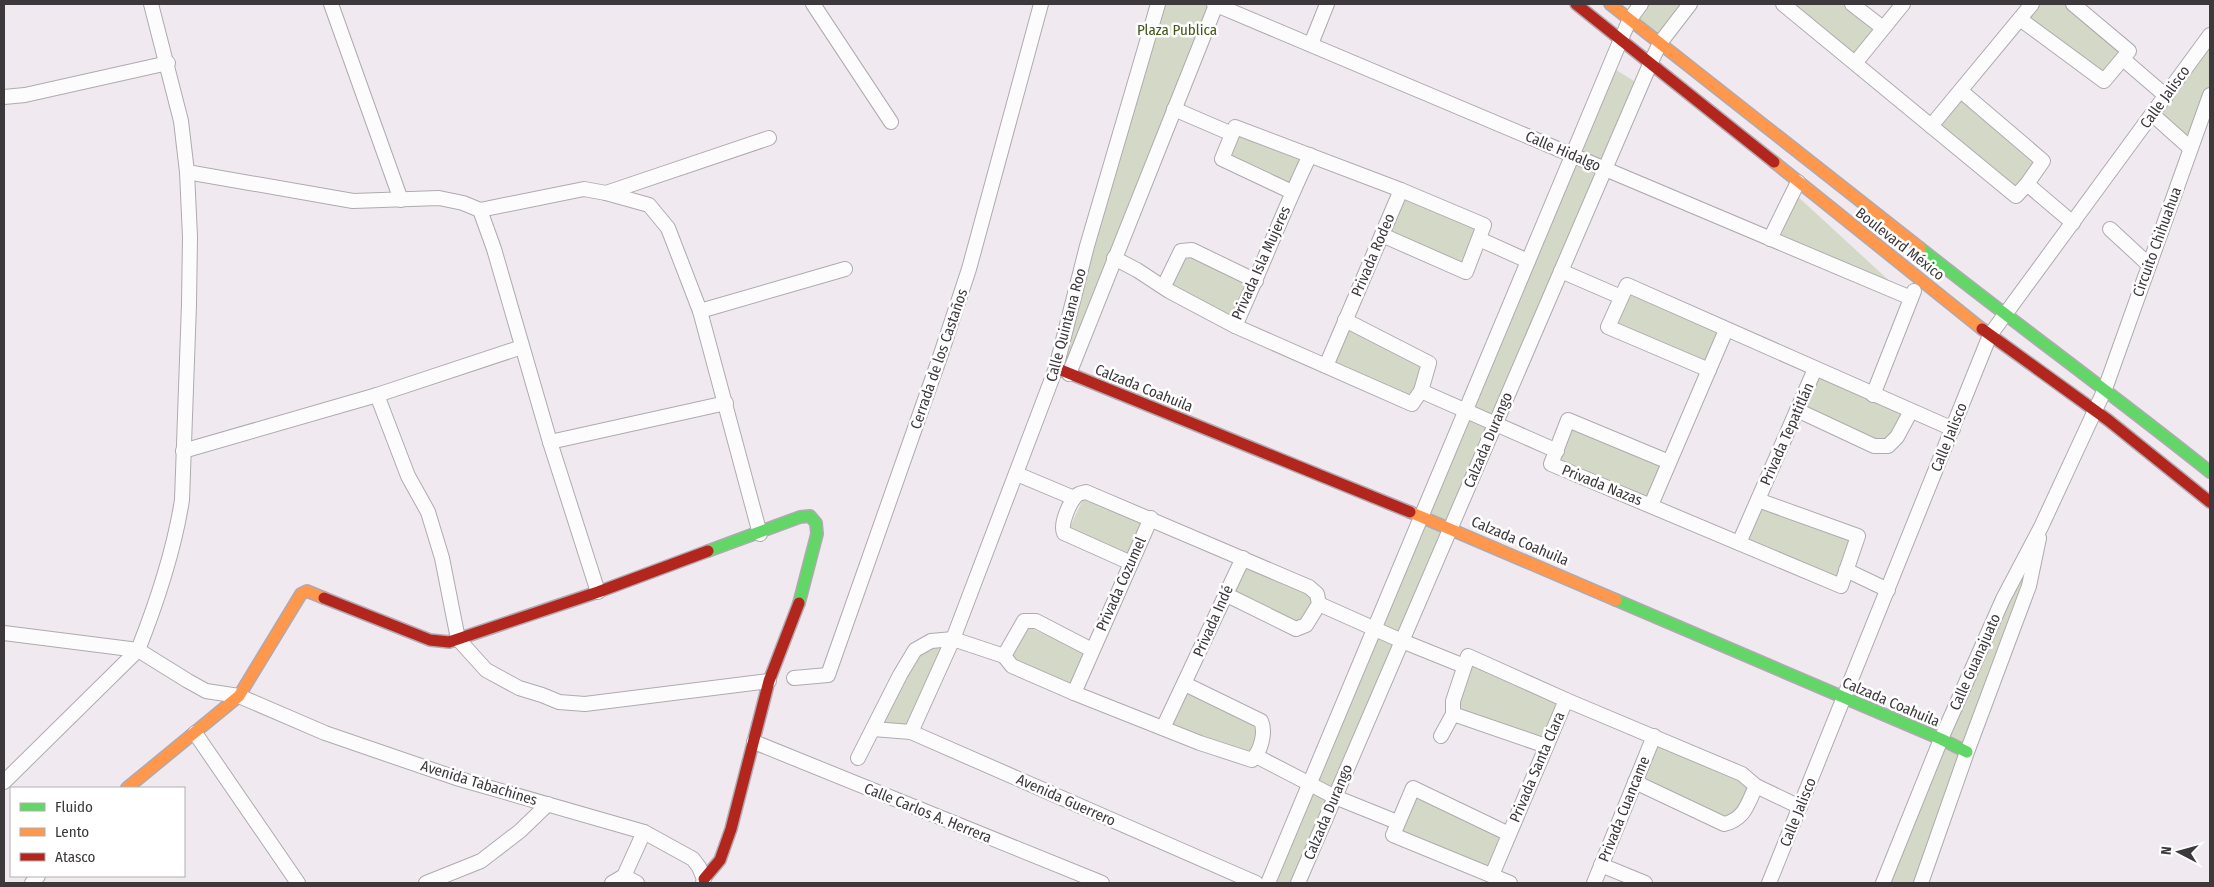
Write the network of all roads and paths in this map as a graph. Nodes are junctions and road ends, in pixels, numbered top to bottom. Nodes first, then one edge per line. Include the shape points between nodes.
1 (151, 4) edge
2 (331, 4) edge
3 (813, 4) edge
4 (1041, 4) edge
5 (1158, 4) edge
6 (1215, 4) edge
7 (1327, 4) edge
8 (1576, 4) edge
9 (1610, 4) edge
10 (1641, 4) edge
11 (1690, 4) edge
12 (1783, 4) edge
13 (1852, 4) edge
14 (1903, 4) edge
15 (2032, 4) edge
16 (2073, 4) edge
17 (1630, 19) junction
18 (2020, 19) junction
19 (1882, 28) junction
20 (2210, 35) edge
21 (1621, 39) junction
22 (1660, 43) junction
23 (1310, 44) junction
24 (2123, 59) junction
25 (1651, 62) junction
26 (1856, 62) junction
27 (168, 63) junction
28 (1961, 91) junction
29 (2210, 95) edge
30 (2166, 96) junction
31 (4, 97) edge
32 (1174, 109) junction
33 (2152, 114) junction
34 (891, 122) dead end
35 (1931, 126) junction
36 (1232, 134) junction
37 (769, 138) dead end
38 (2190, 148) junction
39 (1310, 155) junction
40 (1572, 155) junction
41 (1604, 169) junction
42 (186, 172) junction
43 (1798, 182) junction
44 (2027, 184) junction
45 (1402, 190) junction
46 (1292, 192) junction
47 (606, 193) junction
48 (401, 200) junction
49 (480, 210) junction
50 (2073, 223) junction
51 (2110, 229) dead end
52 (1382, 235) junction
53 (1479, 238) junction
54 (1770, 238) junction
55 (1114, 258) junction
56 (1528, 261) junction
57 (2149, 265) junction
58 (845, 269) dead end
59 (1561, 271) junction
60 (1920, 278) junction
61 (1256, 281) junction
62 (1164, 286) junction
63 (1621, 297) junction
64 (1911, 298) junction
65 (700, 311) junction
66 (2005, 314) junction
67 (1345, 320) junction
68 (1235, 326) junction
69 (1726, 330) junction
70 (1990, 335) junction
71 (522, 346) junction
72 (1326, 366) junction
73 (1815, 369) junction
74 (1708, 370) junction
75 (1062, 371) junction
76 (2105, 390) junction
77 (1421, 391) junction
78 (377, 395) junction
79 (1873, 395) junction
80 (726, 403) junction
81 (1466, 410) junction
82 (1797, 410) junction
83 (2094, 410) junction
84 (1911, 411) junction
85 (1495, 425) junction
86 (1953, 429) junction
87 (550, 442) junction
88 (1556, 450) junction
89 (183, 451) junction
90 (1669, 462) junction
91 (2210, 472) edge
92 (1017, 474) junction
93 (1074, 498) junction
94 (1758, 500) junction
95 (2210, 502) edge
96 (1651, 505) junction
97 (1421, 516) junction
98 (1151, 518) junction
99 (2041, 527) junction
100 (1450, 528) junction
101 (760, 534) junction
102 (1739, 543) junction
103 (1243, 558) junction
104 (1131, 563) junction
105 (1846, 570) junction
106 (1888, 590) junction
107 (598, 592) junction
108 (1225, 594) junction
109 (1320, 604) junction
110 (1374, 628) junction
111 (4, 632) edge
112 (458, 639) junction
113 (953, 639) junction
114 (1402, 641) junction
115 (138, 650) junction
116 (1092, 650) junction
117 (1004, 656) junction
118 (1464, 666) junction
119 (794, 678) dead end
120 (769, 681) junction
121 (1185, 684) junction
122 (1074, 693) junction
123 (239, 696) junction
124 (1844, 698) junction
125 (1566, 700) junction
126 (1452, 714) junction
127 (1163, 728) junction
128 (873, 729) junction
129 (196, 732) junction
130 (911, 732) junction
131 (1441, 736) dead end
132 (1654, 736) junction
133 (1940, 739) junction
134 (754, 742) junction
135 (1546, 746) junction
136 (1967, 752) junction
137 (1256, 756) junction
138 (858, 758) dead end
139 (4, 782) edge
140 (1635, 782) junction
141 (1309, 784) junction
142 (1756, 786) junction
143 (128, 787) edge
144 (1335, 796) junction
145 (548, 804) junction
146 (1800, 807) junction
147 (1397, 822) junction
148 (644, 832) junction
149 (1509, 834) junction
150 (1601, 865) junction
151 (1492, 876) junction
152 (618, 880) edge
153 (704, 881) edge
154 (298, 883) edge
155 (426, 883) edge
156 (637, 883) edge
157 (1102, 883) edge
158 (1256, 883) edge
159 (1268, 883) edge
160 (1298, 883) edge
161 (1510, 883) edge
162 (1594, 883) edge
163 (1645, 883) edge
164 (1770, 883) edge
165 (1883, 883) edge
166 (1921, 883) edge

1 - 27 street
2 - 48 street
3 - 34 street
4 - 119 street, Cerrada de los Castaños via 966,277 828,675
5 - 75 street, Calle Quintana Roo via 1087,246
6 - 23 street, Calle Hidalgo
6 - 32 street, Calle Quintana Roo
7 - 23 street
8 - 21 street, Boulevard México
9 - 17 street, Boulevard México
10 - 17 street, Calzada Durango
11 - 22 street, Calzada Durango
12 - 26 street
13 - 19 street
14 - 19 street
15 - 18 street
16 - 24 street via 2129,51
17 - 21 street, Calzada Durango
17 - 22 street, Boulevard México
18 - 24 street via 2104,81
18 - 28 street
19 - 26 street
20 - 30 street, Calle Jalisco
21 - 25 street, Boulevard México
21 - 40 street, Calzada Durango
22 - 25 street, Calzada Durango
22 - 66 street, Boulevard México
23 - 40 street, Calle Hidalgo
24 - 30 street
25 - 41 street, Calzada Durango
25 - 43 street, Boulevard México
26 - 35 street
27 - 31 street
27 - 42 street via 181,121
28 - 35 street
28 - 44 street via 2042,161
29 - 38 street, Circuito Chihuahua
30 - 33 street, Calle Jalisco
32 - 36 street
32 - 55 street, Calle Quintana Roo
33 - 38 street
33 - 50 street, Calle Jalisco
35 - 44 street via 2016,196
36 - 39 street via 1236,127
36 - 46 street via 1222,159
37 - 47 street
38 - 57 street, Circuito Chihuahua
39 - 45 street
39 - 46 street, Privada Isla Mujeres
40 - 41 street, Calle Hidalgo
40 - 56 street, Calzada Durango
41 - 54 street, Calle Hidalgo
41 - 59 street, Calzada Durango
42 - 48 street via 353,201
42 - 89 street via 190,256
43 - 54 street
43 - 60 street, Boulevard México
44 - 50 street
45 - 52 street, Privada Rodeo
45 - 53 street via 1484,225
46 - 61 street, Privada Isla Mujeres
47 - 49 street via 584,189
47 - 65 street via 649,205 662,218
48 - 49 street via 439,198
49 - 71 street
50 - 66 street, Calle Jalisco
51 - 57 street
52 - 53 street via 1466,272
52 - 67 street, Privada Rodeo
53 - 56 street
54 - 64 street, Calle Hidalgo
55 - 62 street, Privada Isla Mujeres
55 - 75 street, Calle Quintana Roo
56 - 81 street, Calzada Durango
57 - 76 street, Circuito Chihuahua
58 - 65 street
59 - 63 street
59 - 85 street, Calzada Durango
60 - 64 street
60 - 70 street, Boulevard México
61 - 62 street via 1184,249
61 - 68 street, Privada Isla Mujeres
62 - 68 street, Privada Isla Mujeres
63 - 69 street via 1627,286
63 - 74 street via 1608,327
64 - 79 street
65 - 80 street
66 - 70 street, Calle Jalisco
66 - 76 street, Boulevard México
67 - 72 street, Privada Rodeo
67 - 77 street via 1429,363
68 - 72 street
69 - 73 street
69 - 74 street, Privada Nazas
70 - 83 street, Boulevard México
70 - 86 street, Calle Jalisco
71 - 78 street
71 - 87 street
72 - 77 street via 1412,404
73 - 79 street
73 - 82 street, Privada Tepatitlán
74 - 90 street, Privada Nazas
75 - 92 street, Calle Quintana Roo
75 - 97 street, Calzada Coahuila
76 - 83 street, Calle Guanajuato
76 - 91 street, Boulevard México
77 - 81 street, Privada Nazas
78 - 89 street
78 - 112 street via 408,476 428,512 442,558
79 - 84 street
80 - 87 street
80 - 101 street
81 - 85 street, Privada Nazas
81 - 97 street, Calzada Durango
82 - 84 street via 1874,446 1888,446 1897,437
82 - 94 street, Privada Tepatitlán
83 - 95 street, Boulevard México
83 - 99 street, Calle Guanajuato
84 - 86 street
85 - 88 street, Privada Nazas
85 - 100 street, Calzada Durango
86 - 106 street, Calle Jalisco
87 - 107 street
88 - 90 street, Privada Nazas via 1568,420
88 - 96 street, Privada Nazas via 1551,464
89 - 115 street via 177,535
90 - 96 street, Privada Nazas
92 - 93 street
92 - 113 street, Calle Quintana Roo
93 - 98 street via 1086,492
93 - 104 street via 1062,526 1064,533
94 - 102 street, Privada Tepatitlán
94 - 105 street, Privada Tepatitlán via 1858,536
96 - 102 street
97 - 100 street, Calzada Coahuila
97 - 110 street, Calzada Durango
98 - 103 street
98 - 104 street, Privada Cozumel
99 - 133 street, Calle Guanajuato via 2003,600
99 - 136 street, Calle Guanajuato via 2029,586
100 - 114 street, Calzada Durango
100 - 124 street, Calzada Coahuila
101 - 107 street
101 - 120 street via 810,516 816,524 817,534 796,613
102 - 105 street, Privada Tepatitlán via 1841,586
103 - 108 street, Privada Indé
103 - 109 street via 1309,587 1317,594
104 - 116 street, Privada Cozumel
105 - 106 street
106 - 124 street, Calle Jalisco
107 - 112 street
108 - 109 street via 1296,630 1306,625
108 - 121 street, Privada Indé
109 - 110 street
110 - 114 street
110 - 141 street, Calzada Durango
111 - 115 street
112 - 120 street via 486,670 519,688 559,702 616,702
112 - 123 street via 430,640 308,591 301,594
113 - 117 street
113 - 128 street via 931,641 915,650
113 - 130 street, Calle Quintana Roo
114 - 118 street
114 - 144 street, Calzada Durango
115 - 123 street, Avenida Tabachines via 206,691
115 - 139 street
116 - 117 street, Privada Cozumel via 1036,620 1027,619
116 - 122 street, Privada Cozumel
117 - 122 street via 1012,666
118 - 125 street via 1468,656
118 - 126 street via 1452,701
120 - 134 street
121 - 127 street, Privada Indé
121 - 137 street via 1261,720 1264,732
122 - 127 street
123 - 129 street
123 - 145 street, Avenida Tabachines via 325,733 456,778
124 - 133 street, Calzada Coahuila
124 - 146 street, Calle Jalisco
125 - 132 street
125 - 135 street, Privada Santa Clara
126 - 131 street
126 - 135 street
127 - 137 street via 1250,760
128 - 130 street, Avenida Guerrero
128 - 138 street
129 - 143 street
129 - 154 street
130 - 158 street, Avenida Guerrero
132 - 140 street, Privada Cuancame
132 - 142 street via 1742,774
133 - 136 street, Calzada Coahuila
133 - 165 street, Calle Guanajuato
134 - 153 street via 720,860
134 - 157 street, Calle Carlos A. Herrera
135 - 149 street, Privada Santa Clara
136 - 166 street, Calle Guanajuato
137 - 141 street
140 - 142 street via 1724,824 1736,821
140 - 150 street, Privada Cuancame
141 - 144 street
141 - 159 street, Calzada Durango
142 - 146 street
144 - 147 street
144 - 160 street, Calzada Durango
145 - 148 street, Avenida Tabachines
145 - 155 street via 481,861
146 - 164 street, Calle Jalisco
147 - 149 street, Privada Santa Clara via 1413,788
147 - 151 street via 1393,835
148 - 152 street
148 - 153 street, Avenida Tabachines via 692,859
149 - 151 street, Privada Santa Clara
150 - 162 street, Privada Cuancame
150 - 163 street
151 - 161 street
152 - 156 street

